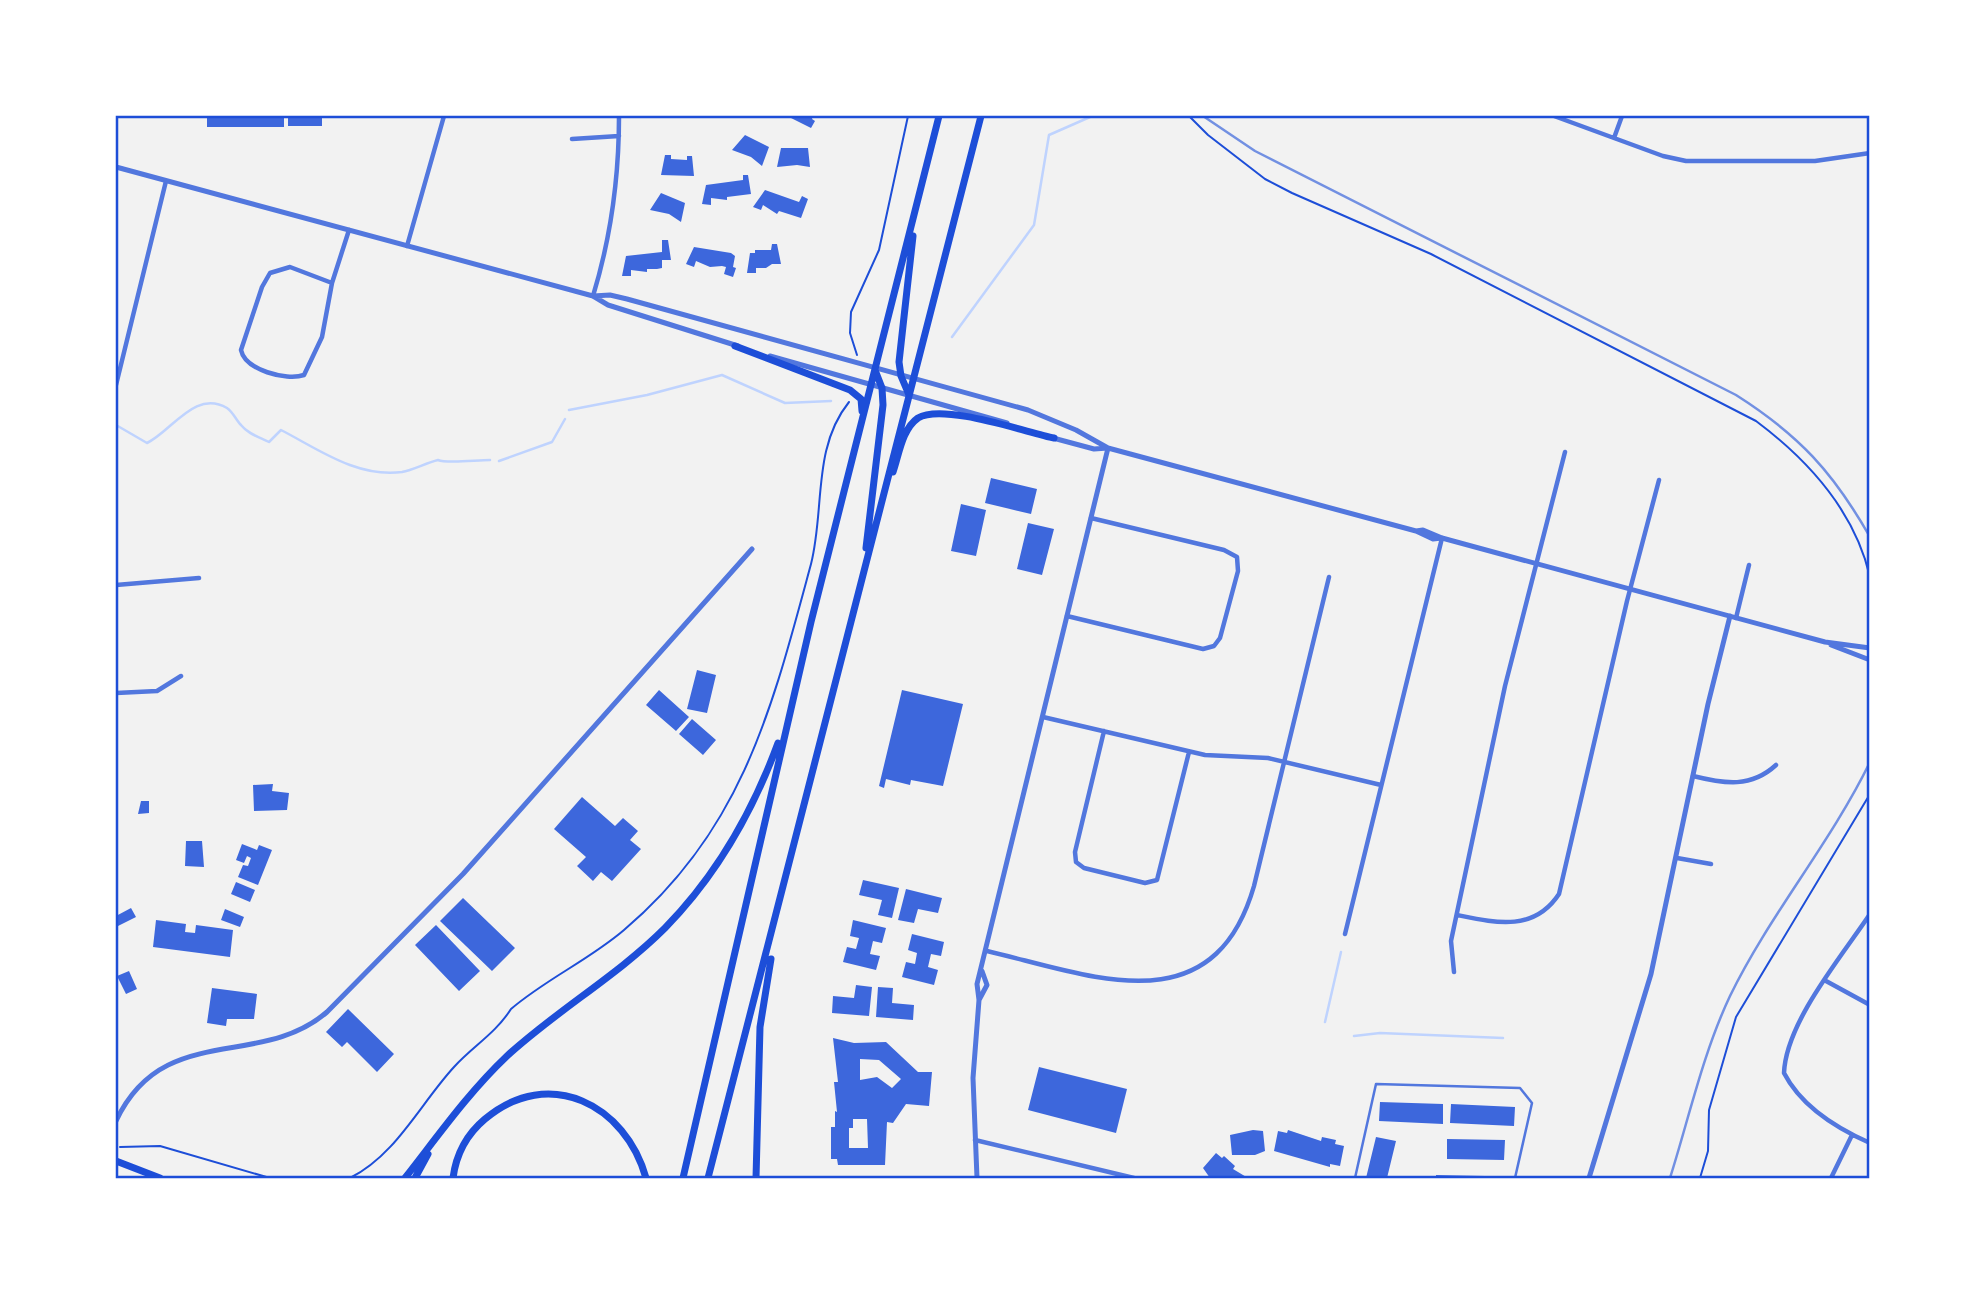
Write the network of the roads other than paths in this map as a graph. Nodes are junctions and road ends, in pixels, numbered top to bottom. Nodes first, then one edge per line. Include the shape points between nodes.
1 (444, 116) edge
2 (619, 116) edge
3 (939, 116) edge
4 (981, 116) edge
5 (1554, 116) edge
6 (1622, 116) edge
7 (619, 136) junction
8 (1614, 138) junction
9 (572, 139) dead end
10 (1870, 153) edge
11 (116, 167) edge
12 (166, 181) junction
13 (915, 211) junction
14 (349, 230) junction
15 (407, 246) junction
16 (332, 283) junction
17 (593, 296) junction
18 (735, 346) junction
19 (118, 365) edge
20 (875, 370) junction
21 (901, 376) junction
22 (912, 379) junction
23 (871, 384) junction
24 (116, 385) edge
25 (882, 388) junction
26 (909, 395) junction
27 (862, 421) junction
28 (1054, 438) junction
29 (1108, 448) junction
30 (1565, 452) dead end
31 (1659, 480) dead end
32 (880, 509) junction
33 (1091, 517) junction
34 (1441, 538) junction
35 (752, 550) dead end
36 (1536, 564) junction
37 (1749, 565) dead end
38 (1329, 577) dead end
39 (199, 578) dead end
40 (116, 585) edge
41 (860, 586) junction
42 (1630, 589) junction
43 (1067, 616) junction
44 (1733, 617) junction
45 (1825, 642) junction
46 (1870, 649) edge
47 (1870, 660) edge
48 (181, 676) dead end
49 (116, 693) edge
50 (788, 716) junction
51 (1043, 717) junction
52 (1104, 731) junction
53 (1189, 751) junction
54 (1284, 762) junction
55 (1776, 765) dead end
56 (1693, 776) junction
57 (1381, 785) junction
58 (1677, 858) junction
59 (1711, 864) dead end
60 (1870, 914) edge
61 (1457, 915) junction
62 (777, 917) junction
63 (1345, 934) dead end
64 (987, 951) junction
65 (1454, 972) dead end
66 (1826, 981) junction
67 (1870, 1005) edge
68 (116, 1121) edge
69 (1853, 1135) junction
70 (975, 1140) junction
71 (433, 1143) junction
72 (1870, 1143) edge
73 (116, 1161) edge
74 (160, 1178) edge
75 (405, 1178) edge
76 (415, 1178) edge
77 (453, 1178) edge
78 (646, 1178) edge
79 (683, 1178) edge
80 (708, 1178) edge
81 (756, 1178) edge
82 (976, 1178) edge
83 (1134, 1178) edge
84 (1355, 1178) edge
85 (1515, 1178) edge
86 (1588, 1178) edge
87 (1831, 1178) edge

1 - 15 street
2 - 7 street
3 - 13 main road
4 - 22 main road
5 - 8 street
6 - 8 street
7 - 9 street
7 - 17 street via 607,249
8 - 10 street via 1698,163 1815,161
11 - 12 street
12 - 14 street
12 - 19 street
13 - 20 main road
13 - 21 main road
14 - 15 street
14 - 16 street
15 - 17 street
16 - 16 street via 322,337 304,375 293,377 247,363 241,350 270,273 290,267
17 - 18 street via 608,305
17 - 20 street via 627,299
18 - 23 street
18 - 27 main road via 850,390 861,399
19 - 24 street
20 - 21 street
20 - 23 main road
20 - 25 main road
21 - 22 street
21 - 26 main road
22 - 26 main road
22 - 29 street via 1042,415
23 - 25 street
23 - 27 main road
25 - 26 street
25 - 41 main road
26 - 28 street
26 - 32 main road
27 - 50 main road
28 - 29 street via 1094,449
28 - 32 main road via 964,417 933,414 918,419 905,436
29 - 33 street
29 - 34 street
30 - 36 street
31 - 42 street
32 - 41 main road
33 - 43 street
33 - 43 street via 1224,550 1237,557 1238,572 1220,639 1203,649
34 - 36 street
34 - 57 street
35 - 68 street via 463,874 327,1012 288,1035 205,1052 168,1065 141,1083
36 - 42 street
36 - 61 street
37 - 44 street
38 - 54 street
39 - 40 street
41 - 62 main road
42 - 44 street
42 - 61 street via 1559,894 1543,914 1516,923
43 - 51 street
44 - 45 street
44 - 56 street
45 - 46 street
45 - 47 street
48 - 49 street via 157,691
50 - 71 main road via 743,822 682,909 631,957 506,1057 468,1095
50 - 79 main road
51 - 52 street
51 - 64 street
52 - 53 street
52 - 53 street via 1075,859 1084,868 1146,883 1155,882 1159,875
53 - 54 street
54 - 57 street
54 - 64 street via 1246,912 1233,935 1206,961 1174,977 1128,983
55 - 56 street via 1761,778 1736,784
56 - 58 street
57 - 63 street
58 - 59 street
58 - 86 street via 1646,992
60 - 66 street
61 - 65 street via 1450,947
62 - 80 main road
62 - 81 main road via 760,1027
64 - 70 street via 982,971 987,985 979,1000 973,1077
66 - 67 street
66 - 69 street via 1793,1038 1784,1073 1807,1103
69 - 72 street
69 - 87 street
70 - 82 street
70 - 83 street
71 - 75 main road
71 - 76 main road
73 - 74 main road
77 - 78 main road via 460,1152 478,1125 512,1101 544,1094 577,1099 610,1116 628,1137
84 - 85 lane via 1376,1084 1520,1088 1532,1103

